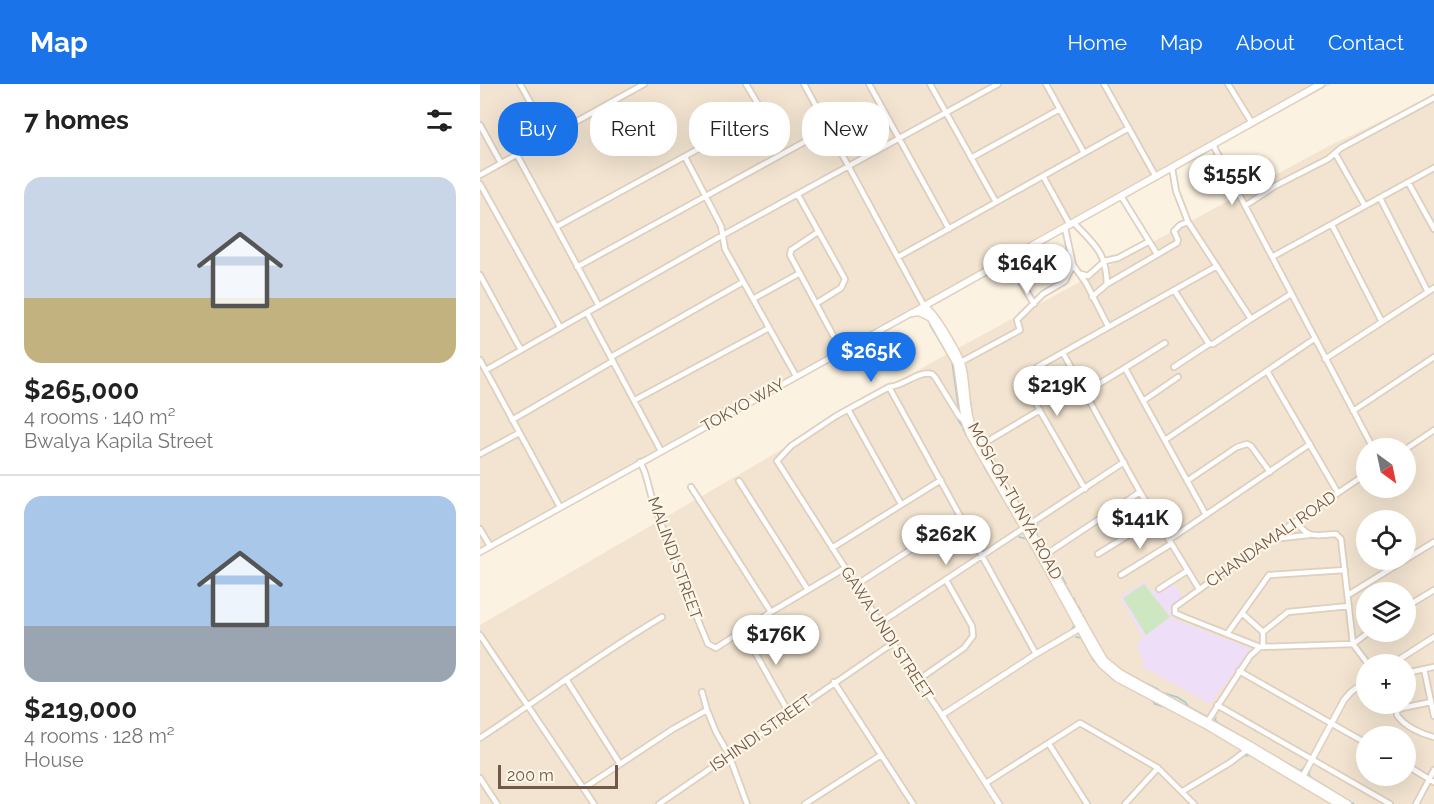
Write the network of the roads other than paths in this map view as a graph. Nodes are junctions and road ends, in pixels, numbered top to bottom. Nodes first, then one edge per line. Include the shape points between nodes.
1 (520, 84) edge
2 (644, 84) edge
3 (746, 84) edge
4 (869, 84) edge
5 (930, 84) edge
6 (998, 84) edge
7 (1046, 84) edge
8 (1104, 84) edge
9 (1228, 84) edge
10 (1303, 84) edge
11 (1321, 84) edge
12 (807, 85) edge
13 (1308, 91) junction
14 (1434, 98) edge
15 (530, 102) edge
16 (815, 102) edge
17 (1060, 109) junction
18 (946, 114) junction
19 (578, 120) edge
20 (1251, 123) junction
21 (480, 125) edge
22 (1129, 128) junction
23 (899, 138) junction
24 (802, 143) edge
25 (1213, 145) junction
26 (1084, 153) junction
27 (1335, 153) junction
28 (513, 156) edge
29 (518, 156) edge
30 (843, 156) edge
31 (685, 157) junction
32 (971, 158) junction
33 (501, 163) junction
34 (849, 168) junction
35 (1172, 168) junction
36 (1434, 168) edge
37 (480, 175) edge
38 (1043, 176) junction
39 (1156, 177) junction
40 (1408, 182) junction
41 (480, 184) edge
42 (798, 195) junction
43 (706, 196) junction
44 (1121, 196) junction
45 (1380, 198) junction
46 (996, 202) junction
47 (1245, 206) junction
48 (1365, 206) junction
49 (1188, 222) junction
50 (1070, 225) junction
51 (1332, 225) junction
52 (556, 227) junction
53 (949, 229) junction
54 (1434, 229) edge
55 (818, 232) junction
56 (723, 236) junction
57 (1148, 242) junction
58 (1156, 254) junction
59 (898, 257) junction
60 (1272, 257) junction
61 (1105, 261) junction
62 (1002, 263) junction
63 (1073, 265) junction
64 (1217, 266) junction
65 (577, 267) junction
66 (800, 273) junction
67 (1078, 273) junction
68 (480, 275) edge
69 (743, 282) junction
70 (1107, 284) junction
71 (1434, 288) edge
72 (1174, 290) junction
73 (1428, 292) junction
74 (1291, 294) junction
75 (1092, 297) junction
76 (753, 299) junction
77 (936, 299) junction
78 (817, 303) junction
79 (1034, 304) junction
80 (598, 306) junction
81 (924, 306) junction
82 (587, 313) junction
83 (912, 313) junction
84 (932, 318) junction
85 (1251, 319) junction
86 (1382, 322) junction
87 (560, 327) junction
88 (1108, 327) junction
89 (769, 328) junction
90 (1314, 339) junction
91 (1165, 343) dead end
92 (1209, 344) junction
93 (521, 350) junction
94 (842, 352) junction
95 (1063, 353) junction
96 (1434, 357) edge
97 (612, 359) junction
98 (1325, 359) junction
99 (480, 360) edge
100 (961, 362) junction
101 (1174, 366) dead end
102 (1125, 368) junction
103 (486, 370) junction
104 (1267, 371) junction
105 (796, 376) junction
106 (1178, 377) dead end
107 (889, 387) junction
108 (1084, 393) junction
109 (635, 400) junction
110 (1143, 401) junction
111 (1040, 410) junction
112 (849, 411) junction
113 (1353, 411) junction
114 (512, 420) junction
115 (967, 422) junction
116 (1434, 430) edge
117 (519, 433) junction
118 (1368, 438) edge
119 (1165, 440) junction
120 (1416, 442) edge
121 (1310, 444) junction
122 (981, 445) junction
123 (661, 451) junction
124 (480, 454) edge
125 (640, 462) junction
126 (1125, 462) junction
127 (1270, 472) junction
128 (941, 480) junction
129 (739, 481) dead end
130 (1187, 481) junction
131 (1356, 481) edge
132 (691, 487) dead end
133 (1085, 489) junction
134 (1140, 492) junction
135 (1338, 493) junction
136 (901, 504) junction
137 (560, 507) junction
138 (1206, 515) junction
139 (961, 517) junction
140 (1155, 518) junction
141 (1296, 521) junction
142 (1026, 527) junction
143 (480, 529) edge
144 (1309, 535) junction
145 (1281, 538) dead end
146 (1170, 542) junction
147 (1434, 542) edge
148 (489, 546) junction
149 (832, 548) junction
150 (480, 552) edge
151 (1098, 554) dead end
152 (1045, 555) junction
153 (983, 556) junction
154 (845, 568) junction
155 (1345, 570) junction
156 (1188, 571) junction
157 (1121, 575) dead end
158 (946, 580) junction
159 (856, 585) junction
160 (1159, 589) dead end
161 (808, 590) junction
162 (1199, 590) junction
163 (1434, 590) edge
164 (1348, 595) junction
165 (1416, 601) edge
166 (1349, 606) junction
167 (771, 612) junction
168 (1242, 613) junction
169 (662, 617) dead end
170 (880, 623) junction
171 (1082, 627) junction
172 (743, 631) junction
173 (1263, 632) junction
174 (1227, 634) junction
175 (480, 635) edge
176 (1434, 637) edge
177 (1356, 642) edge
178 (893, 643) junction
179 (1353, 644) junction
180 (1262, 647) junction
181 (1036, 654) junction
182 (1360, 654) edge
183 (1408, 654) edge
184 (1434, 667) edge
185 (1424, 669) junction
186 (1239, 671) junction
187 (1416, 671) edge
188 (566, 679) junction
189 (918, 680) junction
190 (834, 682) junction
191 (1356, 689) edge
192 (702, 692) dead end
193 (1431, 702) junction
194 (1217, 705) junction
195 (527, 707) junction
196 (707, 710) junction
197 (789, 713) junction
198 (942, 715) junction
199 (1434, 716) edge
200 (1207, 723) junction
201 (1331, 723) junction
202 (1356, 737) edge
203 (1434, 737) edge
204 (480, 738) edge
205 (1049, 744) junction
206 (1249, 747) junction
207 (729, 755) junction
208 (881, 755) junction
209 (1312, 760) junction
210 (620, 764) junction
211 (1158, 768) junction
212 (1434, 770) edge
213 (1416, 771) edge
214 (480, 778) edge
215 (1302, 779) junction
216 (1432, 780) edge
217 (986, 783) junction
218 (584, 788) junction
219 (1183, 791) junction
220 (497, 804) edge
221 (594, 804) edge
222 (659, 804) edge
223 (747, 804) edge
224 (806, 804) edge
225 (913, 804) edge
226 (999, 804) edge
227 (1087, 804) edge
228 (1125, 804) edge
229 (1194, 804) edge
230 (1338, 804) edge
231 (1348, 804) edge
232 (1390, 804) edge
233 (1416, 804) edge

1 - 15 street
2 - 19 street
3 - 31 street via 759,112
4 - 23 street
5 - 18 street
6 - 18 street
7 - 17 street
8 - 22 street
9 - 20 street
10 - 13 street
11 - 13 main road, TOKYO WAY
12 - 16 street
13 - 20 main road, TOKYO WAY
14 - 27 street
17 - 26 street
17 - 32 street
18 - 23 street
18 - 32 street
20 - 25 main road, TOKYO WAY
21 - 33 street
22 - 26 street
22 - 39 street
23 - 34 street
23 - 53 street
24 - 43 street
25 - 35 main road, TOKYO WAY
25 - 47 street
26 - 38 street
27 - 47 street
27 - 48 street
28 - 33 street
29 - 52 street
30 - 34 street
31 - 43 street
31 - 52 street
32 - 46 street
33 - 37 street
34 - 42 street
34 - 59 street
35 - 39 main road, TOKYO WAY
35 - 49 street
36 - 40 street
38 - 46 street
38 - 50 street
39 - 44 main road, TOKYO WAY
40 - 45 street
40 - 54 street
41 - 87 street
42 - 55 street
42 - 56 street
43 - 56 street
43 - 65 street
44 - 50 main road, TOKYO WAY
44 - 57 street
45 - 48 street
45 - 73 street
46 - 53 street
47 - 60 street
48 - 51 street
49 - 58 street via 1174,231 1178,242
49 - 64 street
50 - 61 street via 1094,244
50 - 62 main road, TOKYO WAY
50 - 63 street
51 - 60 street
51 - 86 street
52 - 65 street
53 - 59 street
55 - 66 street via 789,253
55 - 78 street via 845,281 841,288
56 - 69 street via 725,249
56 - 80 street
57 - 58 street
57 - 61 street
58 - 70 street
59 - 81 street
60 - 74 street
61 - 67 street via 1088,276
61 - 70 street
62 - 77 main road, TOKYO WAY
62 - 79 street via 1017,275
63 - 67 street
63 - 79 street via 1065,281
64 - 72 street
64 - 85 street
65 - 80 street
66 - 76 street
66 - 78 street
67 - 75 street
68 - 93 street
69 - 76 street
69 - 97 street
70 - 75 street
71 - 73 street
72 - 88 street
72 - 92 street
73 - 86 street
74 - 85 street
74 - 90 street
75 - 88 street
76 - 89 street
77 - 81 main road, TOKYO WAY
77 - 84 main road
78 - 94 street
79 - 100 street via 1017,320 1020,330
80 - 82 street
81 - 83 street, TOKYO WAY
81 - 84 main road, MOSI-OA-TUNYA ROAD
82 - 87 street
82 - 97 street
83 - 84 main road
83 - 94 street, TOKYO WAY
84 - 100 main road, MOSI-OA-TUNYA ROAD
84 - 115 main road, MOSI-OA-TUNYA ROAD via 957,364
85 - 92 street
86 - 98 street
87 - 93 street
88 - 95 street
89 - 105 street
89 - 109 street
90 - 98 street
90 - 104 street
91 - 102 street
92 - 101 street
93 - 103 street
94 - 105 street, TOKYO WAY
95 - 108 street
95 - 111 street via 1033,370 1027,378 1028,389
96 - 113 street
97 - 109 street
97 - 114 street
98 - 113 street
99 - 103 street
100 - 115 main road, MOSI-OA-TUNYA ROAD
102 - 108 street
102 - 110 street
103 - 114 street
104 - 119 street
104 - 121 street
105 - 123 street, TOKYO WAY
106 - 110 street
107 - 112 street
107 - 115 street via 924,373 932,374
107 - 128 street
108 - 126 street
109 - 123 street
110 - 119 street
111 - 122 street
111 - 133 street
112 - 136 street
112 - 149 street, GAWA UNDI STREET via 791,446 777,461
113 - 118 street
114 - 117 street
115 - 122 main road, MOSI-OA-TUNYA ROAD
115 - 142 main road, MOSI-OA-TUNYA ROAD via 977,448
116 - 120 street
117 - 124 street
117 - 137 street
119 - 130 street
121 - 127 street
121 - 135 street
122 - 142 main road, MOSI-OA-TUNYA ROAD
123 - 125 street, TOKYO WAY
125 - 137 street, TOKYO WAY
125 - 172 street, MALINDI STREET via 708,644 716,648
126 - 133 street
126 - 134 street
127 - 130 street via 1251,446 1245,445
127 - 138 street
128 - 136 street
128 - 139 street
129 - 161 street
130 - 138 street
131 - 135 street, CHANDAMALI ROAD
132 - 167 street
133 - 142 street
134 - 140 street
134 - 152 street
135 - 141 street, CHANDAMALI ROAD
136 - 149 street
137 - 148 street, TOKYO WAY
138 - 146 street
139 - 153 street
139 - 159 street
140 - 146 street
140 - 151 street
141 - 144 street
141 - 162 street, CHANDAMALI ROAD
142 - 152 main road, MOSI-OA-TUNYA ROAD
142 - 153 street
142 - 171 main road, MOSI-OA-TUNYA ROAD
143 - 148 street
144 - 145 street
144 - 155 street via 1338,536
146 - 156 street
146 - 157 street
147 - 164 street
148 - 150 street, TOKYO WAY
149 - 154 street, GAWA UNDI STREET
152 - 171 main road, MOSI-OA-TUNYA ROAD
153 - 158 street
153 - 181 street
154 - 159 street, GAWA UNDI STREET
154 - 161 street
155 - 164 street
155 - 168 street via 1269,575
156 - 160 street
156 - 162 street
158 - 170 street
158 - 189 street via 974,636 964,648
159 - 170 street, GAWA UNDI STREET
161 - 167 street
162 - 174 street, CHANDAMALI ROAD via 1177,605 1175,613
163 - 165 street
164 - 166 street
166 - 173 street via 1288,612
166 - 179 street
167 - 172 street
168 - 173 street
168 - 174 street
169 - 188 street
170 - 178 street, GAWA UNDI STREET
171 - 181 street
171 - 200 main road, MOSI-OA-TUNYA ROAD via 1094,654 1112,674
172 - 197 street
173 - 180 street
174 - 180 street
175 - 195 street
176 - 183 street
177 - 179 street
178 - 189 street, GAWA UNDI STREET
178 - 190 street, ISHINDI STREET
179 - 180 street
179 - 182 street
180 - 186 street
181 - 198 street
184 - 185 street
185 - 187 street
185 - 193 street
186 - 194 street
186 - 201 street
188 - 195 street
188 - 210 street
189 - 198 street, GAWA UNDI STREET
190 - 197 street, ISHINDI STREET
190 - 208 street
191 - 201 street
192 - 196 street
193 - 199 street
193 - 203 street via 1402,708 1397,715
194 - 200 street
194 - 209 street
195 - 204 street
195 - 218 street
196 - 207 street
196 - 210 street
197 - 207 street, ISHINDI STREET
198 - 217 street, GAWA UNDI STREET
200 - 206 main road, MOSI-OA-TUNYA ROAD
201 - 202 street
201 - 209 street
205 - 211 street via 1080,723
205 - 217 street
205 - 227 street
206 - 215 main road, MOSI-OA-TUNYA ROAD
206 - 219 street
207 - 222 street, ISHINDI STREET
207 - 223 street
208 - 224 street
208 - 225 street
209 - 215 street
209 - 232 street
210 - 218 street
211 - 219 street
211 - 228 street
212 - 216 street
213 - 216 street
214 - 220 street
215 - 230 main road, MOSI-OA-TUNYA ROAD
215 - 231 main road, MOSI-OA-TUNYA ROAD
216 - 233 street
217 - 226 street, GAWA UNDI STREET
218 - 221 street
219 - 229 street

